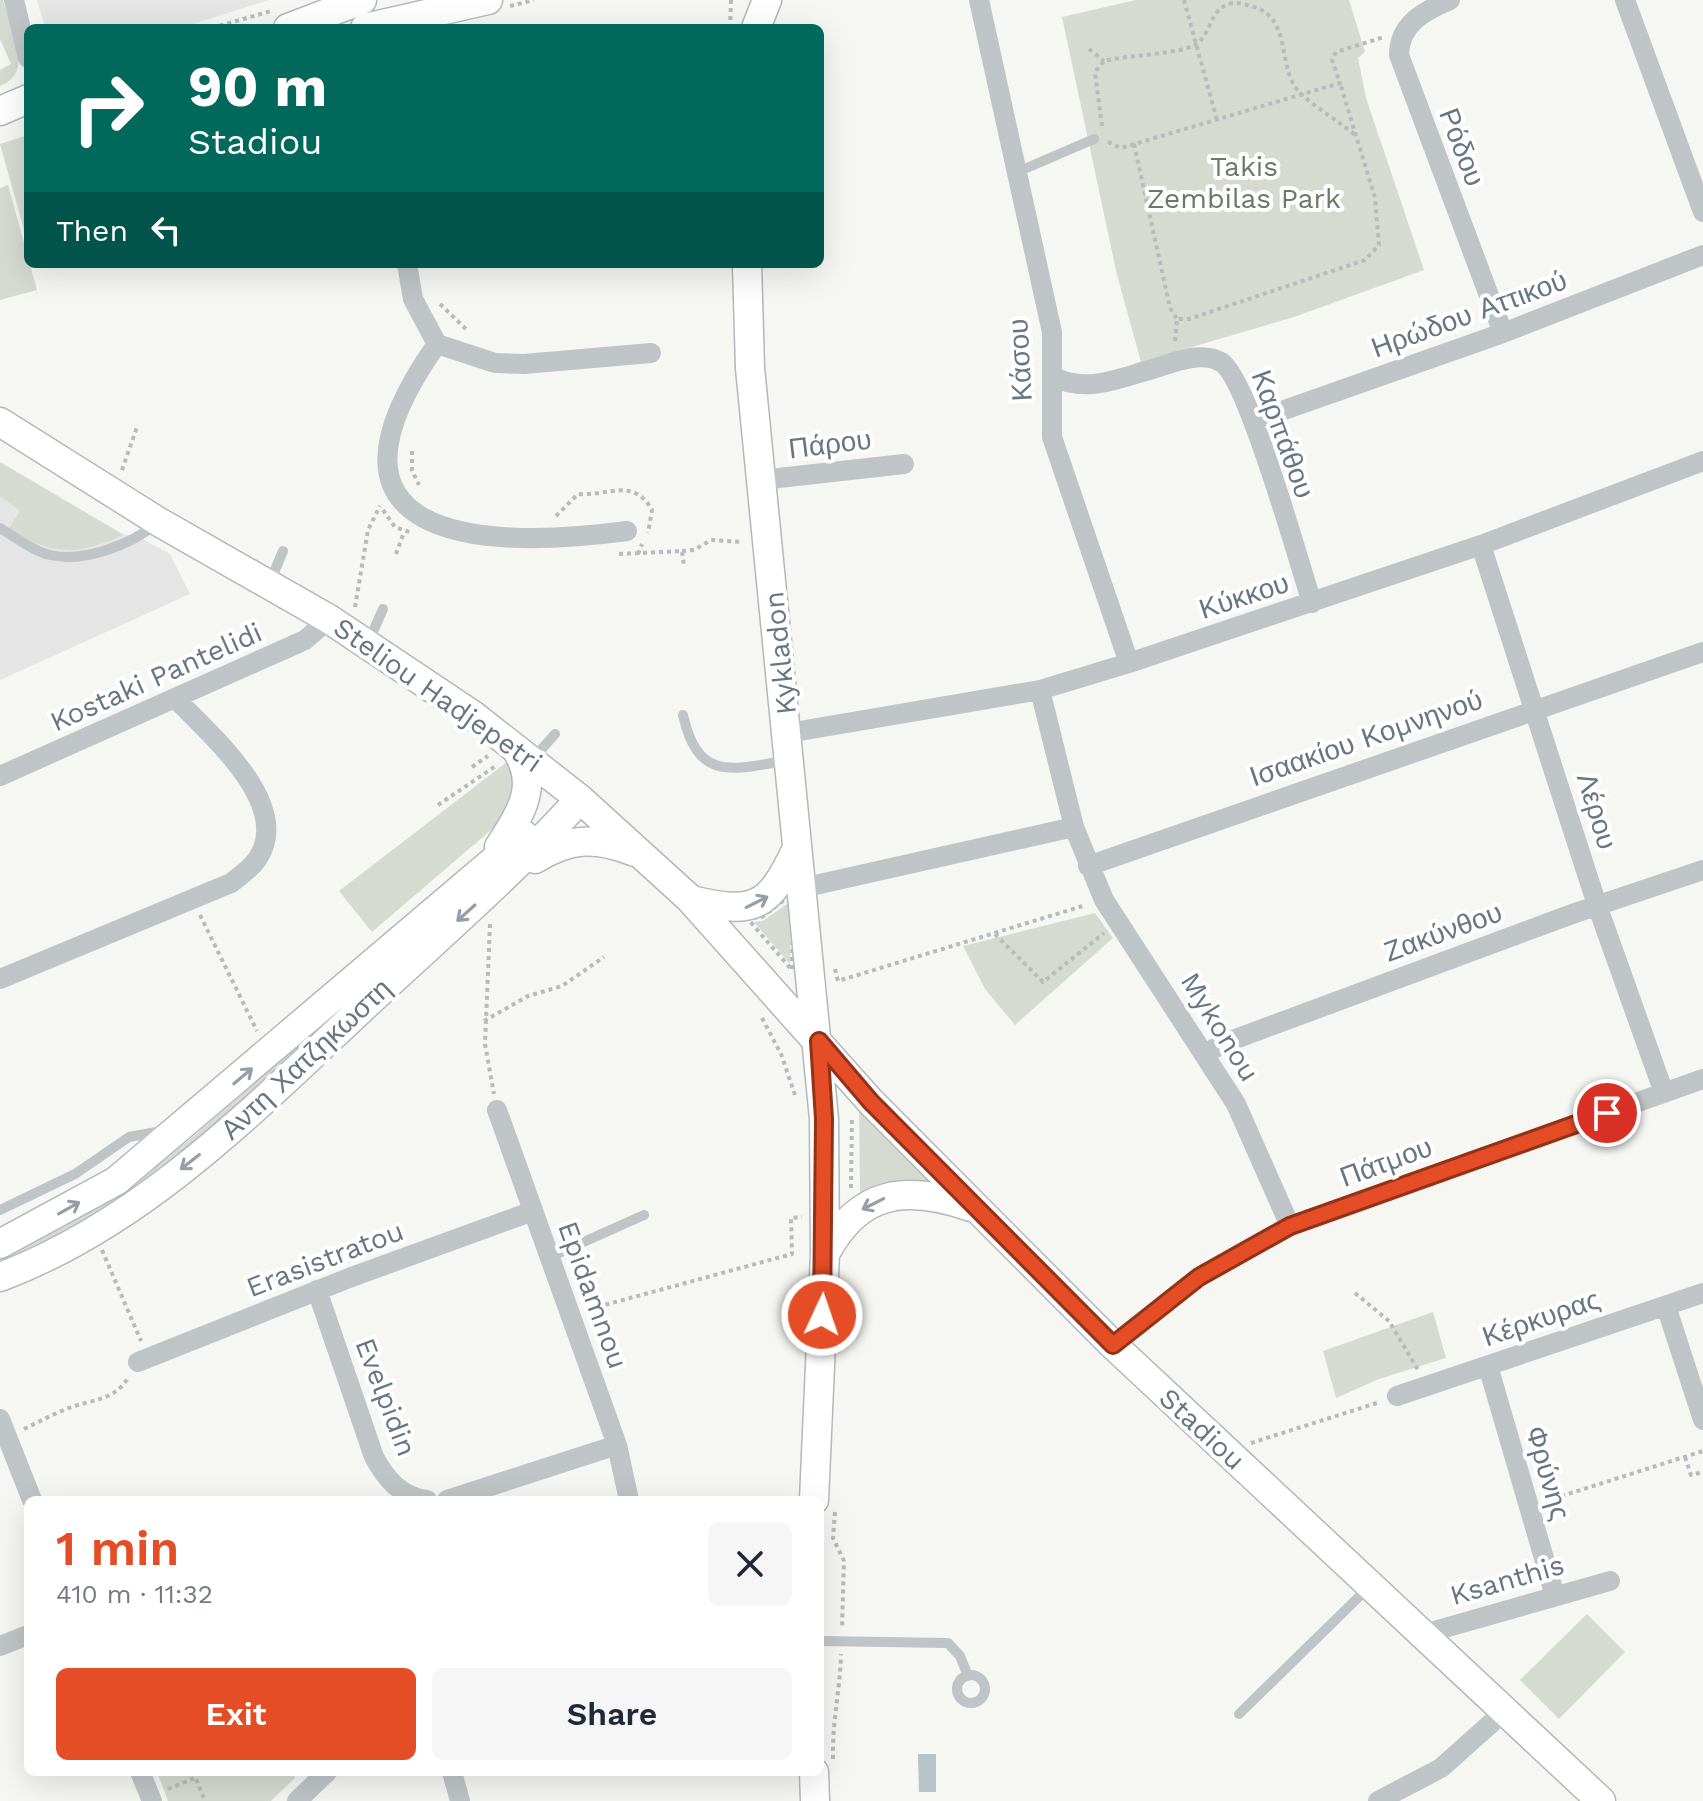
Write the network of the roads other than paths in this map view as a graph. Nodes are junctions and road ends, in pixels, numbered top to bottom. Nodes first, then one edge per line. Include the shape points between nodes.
1 (14, 0) edge
2 (362, 0) edge
3 (488, 0) edge
4 (979, 0) edge
5 (1450, 0) edge
6 (1625, 0) edge
7 (298, 23) edge
8 (391, 24) edge
9 (24, 41) edge
10 (24, 101) edge
11 (0, 111) edge
12 (1094, 139) dead end
13 (1015, 173) junction
14 (1703, 212) edge
15 (1703, 255) edge
16 (408, 268) edge
17 (747, 268) edge
18 (1503, 333) junction
19 (437, 344) junction
20 (651, 353) dead end
21 (1054, 377) junction
22 (1253, 421) junction
23 (0, 422) edge
24 (1703, 461) edge
25 (904, 464) dead end
26 (761, 480) junction
27 (159, 522) junction
28 (0, 528) edge
29 (627, 531) dead end
30 (1481, 545) junction
31 (283, 551) dead end
32 (269, 584) junction
33 (1312, 603) junction
34 (383, 609) dead end
35 (342, 614) junction
36 (367, 645) junction
37 (1703, 652) edge
38 (1129, 663) junction
39 (1040, 690) junction
40 (177, 700) junction
41 (1535, 709) junction
42 (683, 715) dead end
43 (555, 734) dead end
44 (790, 746) junction
45 (511, 751) junction
46 (0, 776) edge
47 (576, 795) junction
48 (1074, 827) junction
49 (797, 848) junction
50 (647, 858) junction
51 (1088, 866) junction
52 (1703, 870) edge
53 (497, 872) junction
54 (802, 888) junction
55 (691, 900) junction
56 (1597, 905) junction
57 (0, 979) edge
58 (819, 1041) junction
59 (1205, 1054) junction
60 (1703, 1079) edge
61 (1664, 1093) junction
62 (497, 1110) road end
63 (183, 1126) junction
64 (975, 1209) junction
65 (0, 1210) edge
66 (533, 1211) junction
67 (644, 1215) dead end
68 (1290, 1226) junction
69 (0, 1244) edge
70 (825, 1254) junction
71 (550, 1257) junction
72 (6, 1277) edge
73 (317, 1290) junction
74 (1703, 1293) edge
75 (1666, 1306) junction
76 (1113, 1345) junction
77 (143, 1360) road end
78 (1488, 1366) junction
79 (1397, 1396) road end
80 (1703, 1420) edge
81 (4, 1428) edge
82 (617, 1445) junction
83 (30, 1496) edge
84 (416, 1496) edge
85 (459, 1496) edge
86 (628, 1496) edge
87 (824, 1504) edge
88 (1610, 1581) dead end
89 (1369, 1587) junction
90 (1555, 1596) junction
91 (1420, 1635) junction
92 (24, 1637) edge
93 (824, 1641) edge
94 (0, 1646) edge
95 (968, 1676) dead end
96 (1506, 1710) junction
97 (1239, 1714) dead end
98 (142, 1776) edge
99 (453, 1776) edge
100 (823, 1776) edge
101 (150, 1798) edge
102 (460, 1801) edge
103 (815, 1801) edge
104 (1378, 1801) edge
105 (1601, 1801) edge

1 - 9 street
2 - 7 main road
3 - 8 main road
4 - 13 street, Κάσου
5 - 18 street, Ρόδου via 1422,13 1402,37 1399,55
6 - 14 street
10 - 11 main road
12 - 13 lane
13 - 21 street, Κάσου via 1052,332
15 - 18 street, Ηρώδου Αττικού
16 - 19 street via 413,299
17 - 26 main road, Kykladon
18 - 22 street, Ηρώδου Αττικού
19 - 20 street via 495,363
19 - 29 street via 401,403 390,437 388,470 406,508 450,530 534,539
21 - 22 street, Καρπάθου via 1085,386 1199,358 1219,361 1235,379
21 - 38 street, Κάσου via 1052,437
22 - 33 street, Καρπάθου
23 - 27 main road, Steliou Hadjepetri
24 - 30 street, Κύκκου
25 - 26 street, Πάρου
26 - 44 main road, Kykladon
27 - 28 lane via 118,545 63,556 47,554
27 - 32 main road, Steliou Hadjepetri
30 - 33 street, Κύκκου
30 - 41 street, Λέρου
31 - 32 lane
32 - 35 main road, Steliou Hadjepetri
33 - 38 street, Κύκκου
34 - 36 lane
35 - 36 main road, Steliou Hadjepetri
35 - 40 street, Kostaki Pantelidi via 305,640
36 - 45 main road, Steliou Hadjepetri
37 - 41 street, Ισαακίου Κομνηνού
38 - 39 street, Κύκκου
39 - 44 street, Κύκκου
39 - 48 street
40 - 46 street, Kostaki Pantelidi
40 - 57 street via 251,781 261,803 262,851 248,869 198,905
41 - 51 street, Ισαακίου Κομνηνού
41 - 56 street, Λέρου
42 - 44 lane via 695,751 717,768 752,767
43 - 45 lane
44 - 49 main road, Kykladon
45 - 47 main road, Steliou Hadjepetri
45 - 53 main road via 523,761 528,791
47 - 50 main road, Steliou Hadjepetri
47 - 53 main road, Αντη Χατζηκωστη
48 - 51 street
48 - 54 street
49 - 54 main road, Kykladon
55 -> 49 main road via 741,909 762,901 777,888
50 - 53 main road via 581,839
50 - 55 main road, Steliou Hadjepetri
51 - 59 street, Mykonou via 1104,900
52 - 56 street, Ζακύνθου
63 -> 53 main road, Αντη Χατζηκωστη
53 -> 72 main road, Αντη Χατζηκωστη via 215,1143 127,1210
54 - 58 main road, Kykladon
55 - 58 main road, Steliou Hadjepetri
56 - 59 street, Ζακύνθου
56 - 61 street, Λέρου
58 - 64 main road, Stadiou
58 - 70 main road, Kykladon via 811,1221
59 - 68 street, Mykonou via 1236,1104
60 - 61 street, Πάτμου
61 - 68 street, Πάτμου
62 - 66 street, Epidamnou
63 - 65 lane via 129,1137 75,1174
69 -> 63 main road, Αντη Χατζηκωστη via 116,1181
64 -> 70 main road via 924,1194 880,1199 845,1223
64 - 76 main road, Stadiou
66 - 71 street, Epidamnou
66 - 73 street, Erasistratou
67 - 71 lane
68 - 76 street, Πάτμου via 1199,1277
70 - 87 main road, Kykladon
71 - 82 street, Epidamnou
73 - 77 street, Erasistratou
73 - 84 street, Evelpidin via 379,1466 399,1490
74 - 75 street, Κέρκυρας
75 - 78 street, Κέρκυρας
75 - 80 street
76 - 89 main road, Stadiou
78 - 79 street, Κέρκυρας
78 - 90 street, Φρύνης
81 - 83 street
82 - 85 street
82 - 86 street, Epidamnou
88 - 90 street, Ksanthis
89 - 91 main road, Stadiou
89 - 97 lane
90 - 91 street, Ksanthis
91 - 96 main road, Stadiou
92 - 94 street
93 - 95 lane via 948,1643
96 - 104 street via 1441,1768
96 - 105 main road, Stadiou
98 - 101 street
99 - 102 street
100 - 103 main road

